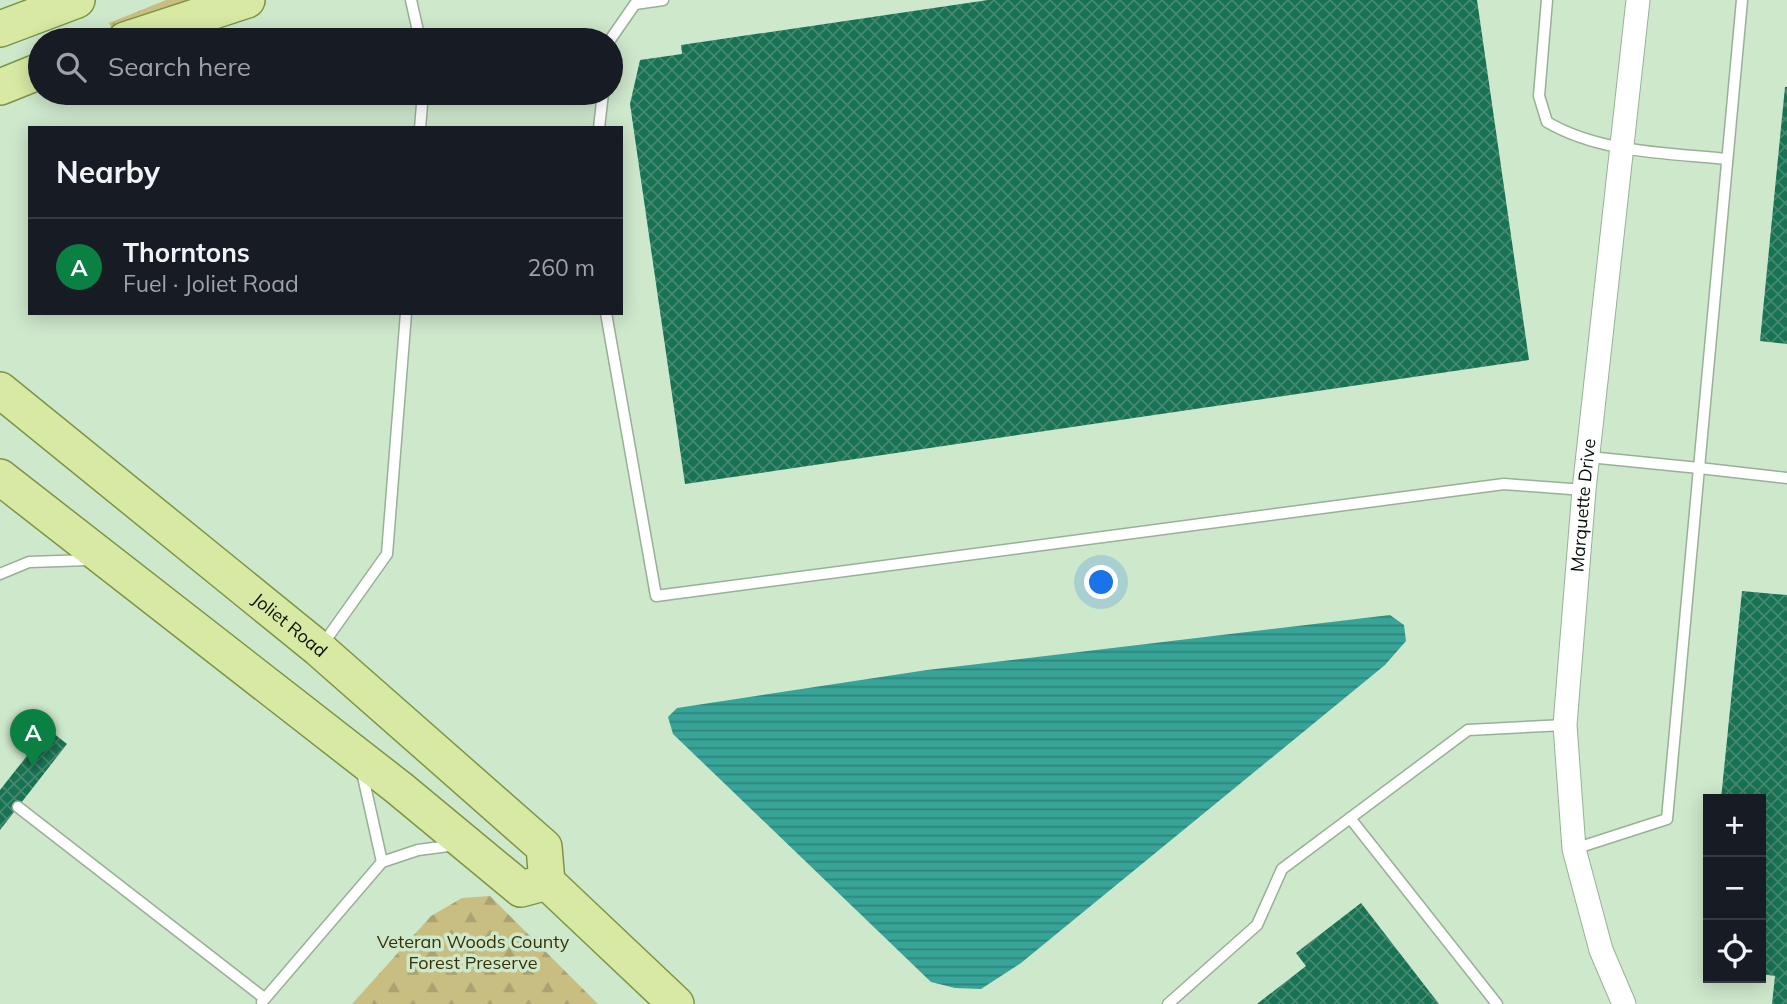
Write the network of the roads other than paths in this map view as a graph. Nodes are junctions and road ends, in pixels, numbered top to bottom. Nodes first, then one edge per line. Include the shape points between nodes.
1 (78, 0) edge
2 (247, 0) edge
3 (411, 0) edge
4 (663, 0) edge
5 (1547, 0) edge
6 (1639, 0) edge
7 (1742, 0) edge
8 (162, 28) edge
9 (417, 28) edge
10 (618, 28) edge
11 (0, 29) edge
12 (28, 76) edge
13 (0, 87) edge
14 (422, 105) edge
15 (602, 105) edge
16 (420, 126) edge
17 (599, 126) edge
18 (1623, 148) junction
19 (1727, 159) junction
20 (406, 315) edge
21 (606, 315) edge
22 (0, 390) edge
23 (1589, 457) junction
24 (1699, 468) junction
25 (0, 477) edge
26 (1787, 478) edge
27 (1584, 491) junction
28 (108, 562) junction
29 (0, 574) edge
30 (319, 649) junction
31 (1565, 725) junction
32 (358, 755) junction
33 (18, 807) dead end
34 (1350, 818) junction
35 (466, 844) junction
36 (1574, 849) junction
37 (382, 862) junction
38 (547, 881) junction
39 (262, 1001) edge
40 (676, 1004) edge
41 (1168, 1004) edge
42 (1497, 1004) edge
43 (1624, 1004) edge

1 - 11 main road
2 - 8 main road
3 - 9 lane
4 - 10 lane via 635,4
5 - 18 lane via 1539,96 1547,122 1568,134
6 - 18 street, Marquette Drive
7 - 19 lane
12 - 13 main road
14 - 16 lane
15 - 17 lane
18 - 19 lane
18 - 23 street, Marquette Drive
19 - 24 lane
20 - 30 lane via 387,554
21 - 27 lane via 656,596 1504,484
22 - 30 main road, Joliet Road
23 - 24 lane
23 - 27 street, Marquette Drive
24 - 26 lane
24 - 36 lane via 1667,819
25 - 28 main road
27 - 31 street, Marquette Drive
28 - 29 lane via 79,558 29,562
28 - 32 main road
30 - 38 main road, Joliet Road via 544,847
31 - 34 lane via 1468,730
31 - 36 street, Marquette Drive
32 - 35 main road
32 - 37 lane
33 - 39 lane
34 - 41 lane via 1282,869 1257,925
34 - 42 lane
35 - 37 lane via 418,850
35 - 38 main road via 521,889
36 - 43 street, Marquette Drive via 1601,950
37 - 39 lane
38 - 40 main road

